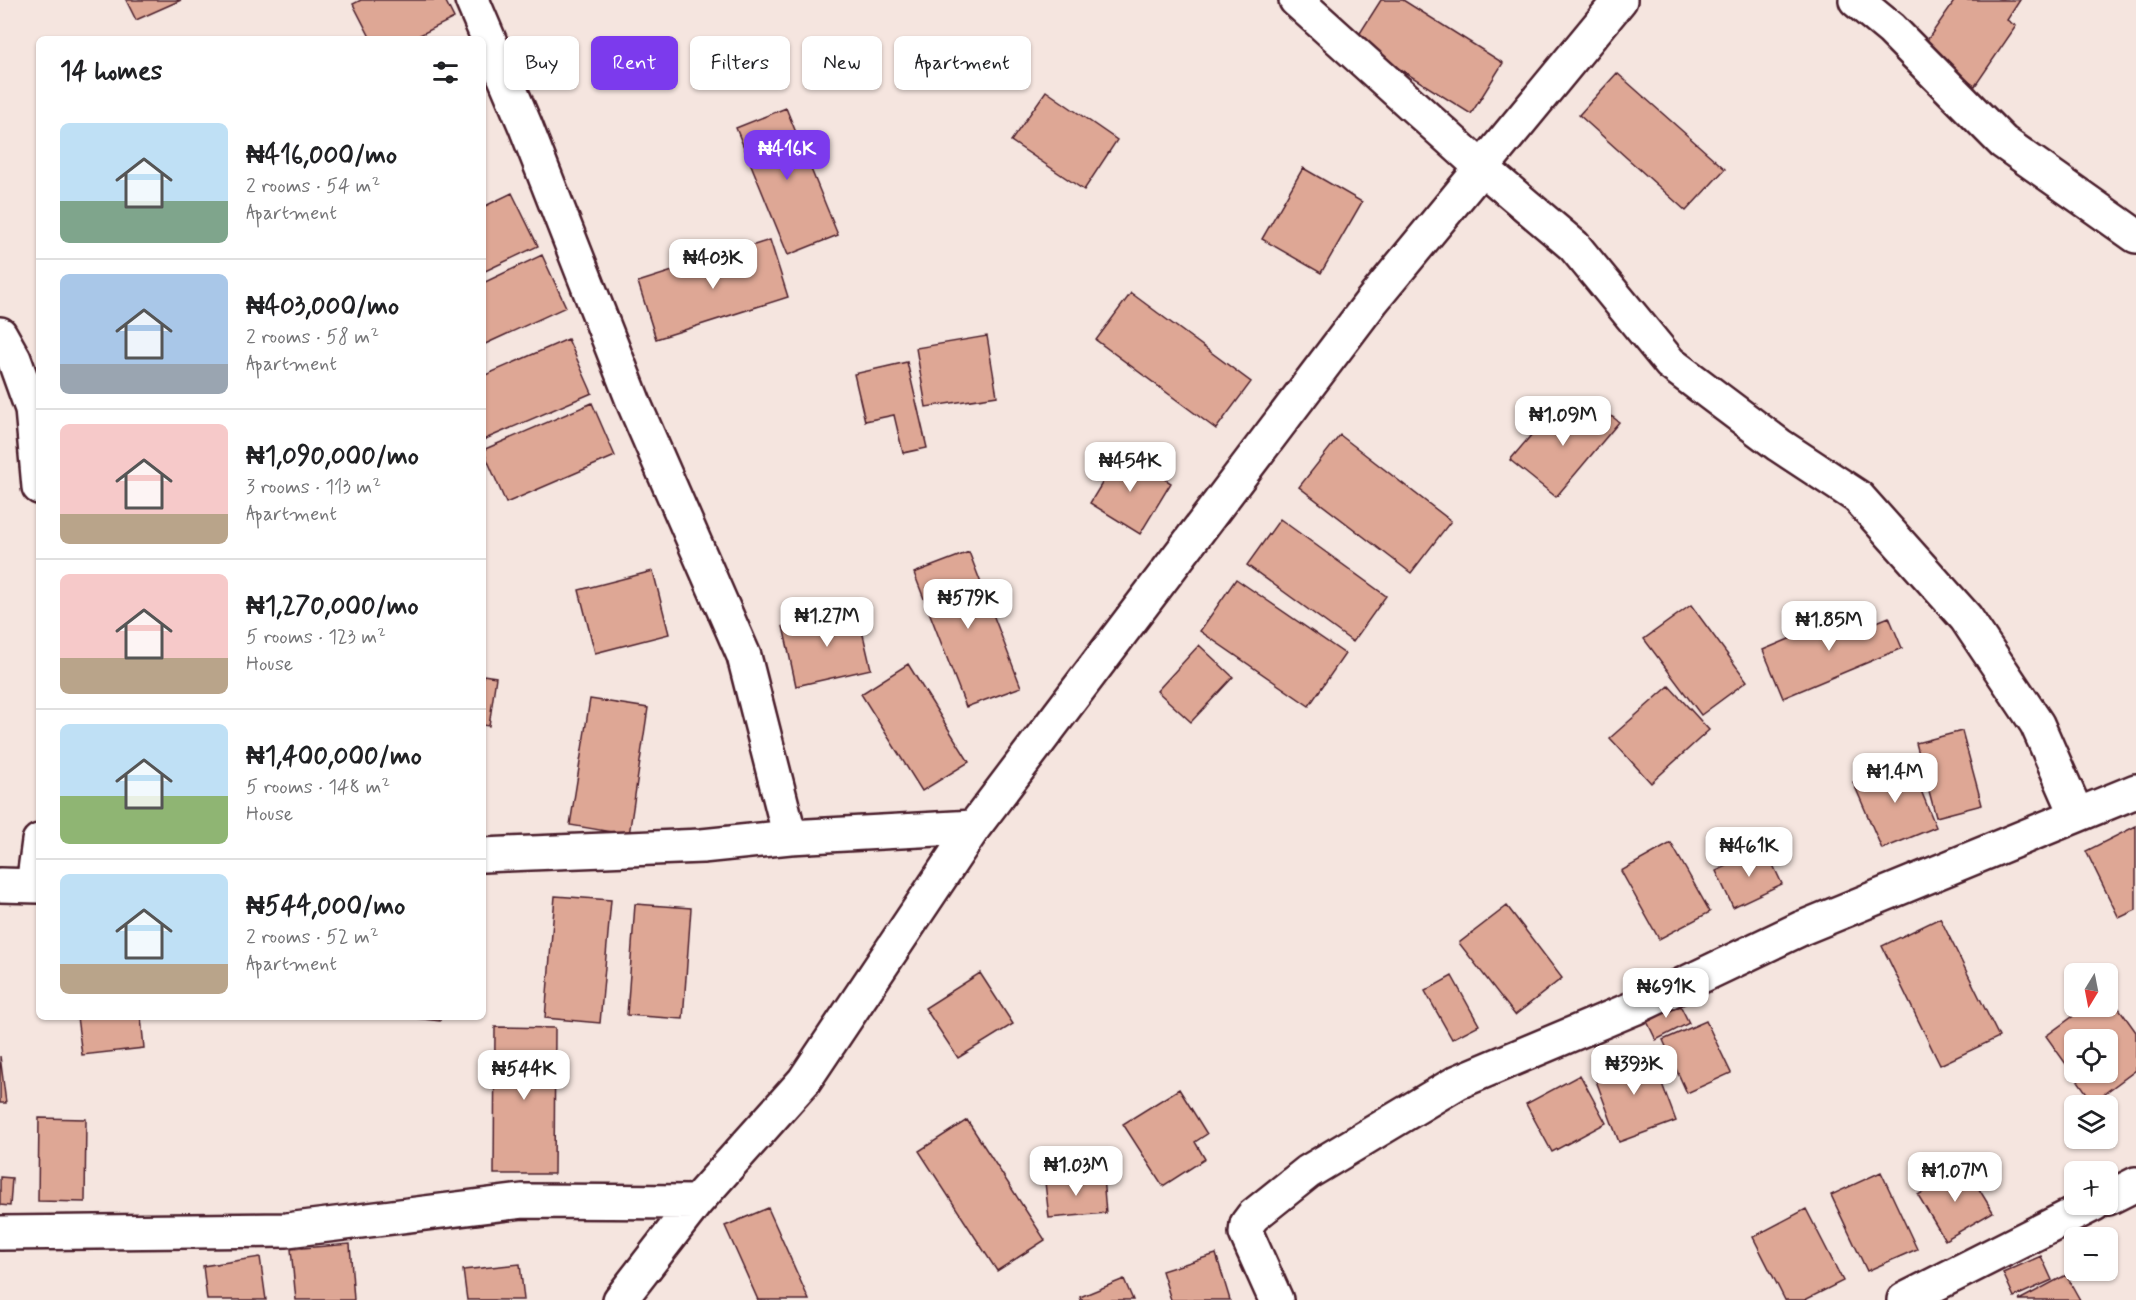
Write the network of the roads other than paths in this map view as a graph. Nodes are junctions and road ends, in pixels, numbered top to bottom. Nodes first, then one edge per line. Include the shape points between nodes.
1 (472, 0) edge
2 (1296, 0) edge
3 (1620, 0) edge
4 (1856, 0) edge
5 (1482, 168) junction
6 (2136, 236) edge
7 (0, 334) edge
8 (36, 453) edge
9 (2136, 791) edge
10 (2077, 815) junction
11 (974, 827) junction
12 (790, 837) junction
13 (486, 855) edge
14 (0, 885) edge
15 (36, 886) edge
16 (2136, 1184) edge
17 (2118, 1193) edge
18 (696, 1202) junction
19 (2072, 1215) edge
20 (0, 1233) edge
21 (620, 1300) edge
22 (1275, 1300) edge
23 (1904, 1300) edge

1 - 12 street via 635,406 744,656
2 - 5 street
3 - 5 street
4 - 6 street via 1891,28 2003,142
5 - 10 street via 1574,246 1670,363 1779,445 1858,497 1966,618 2037,724
5 - 11 street via 1372,301
7 - 8 street via 14,359 32,409
9 - 10 street
10 - 22 street via 1802,928 1634,1008 1458,1082 1308,1172 1247,1224 1246,1233
11 - 12 street
11 - 18 street via 804,1081
12 - 13 street via 702,846
14 - 15 street
16 - 17 street
18 - 20 street via 523,1201 287,1230
18 - 21 street
19 - 23 street

